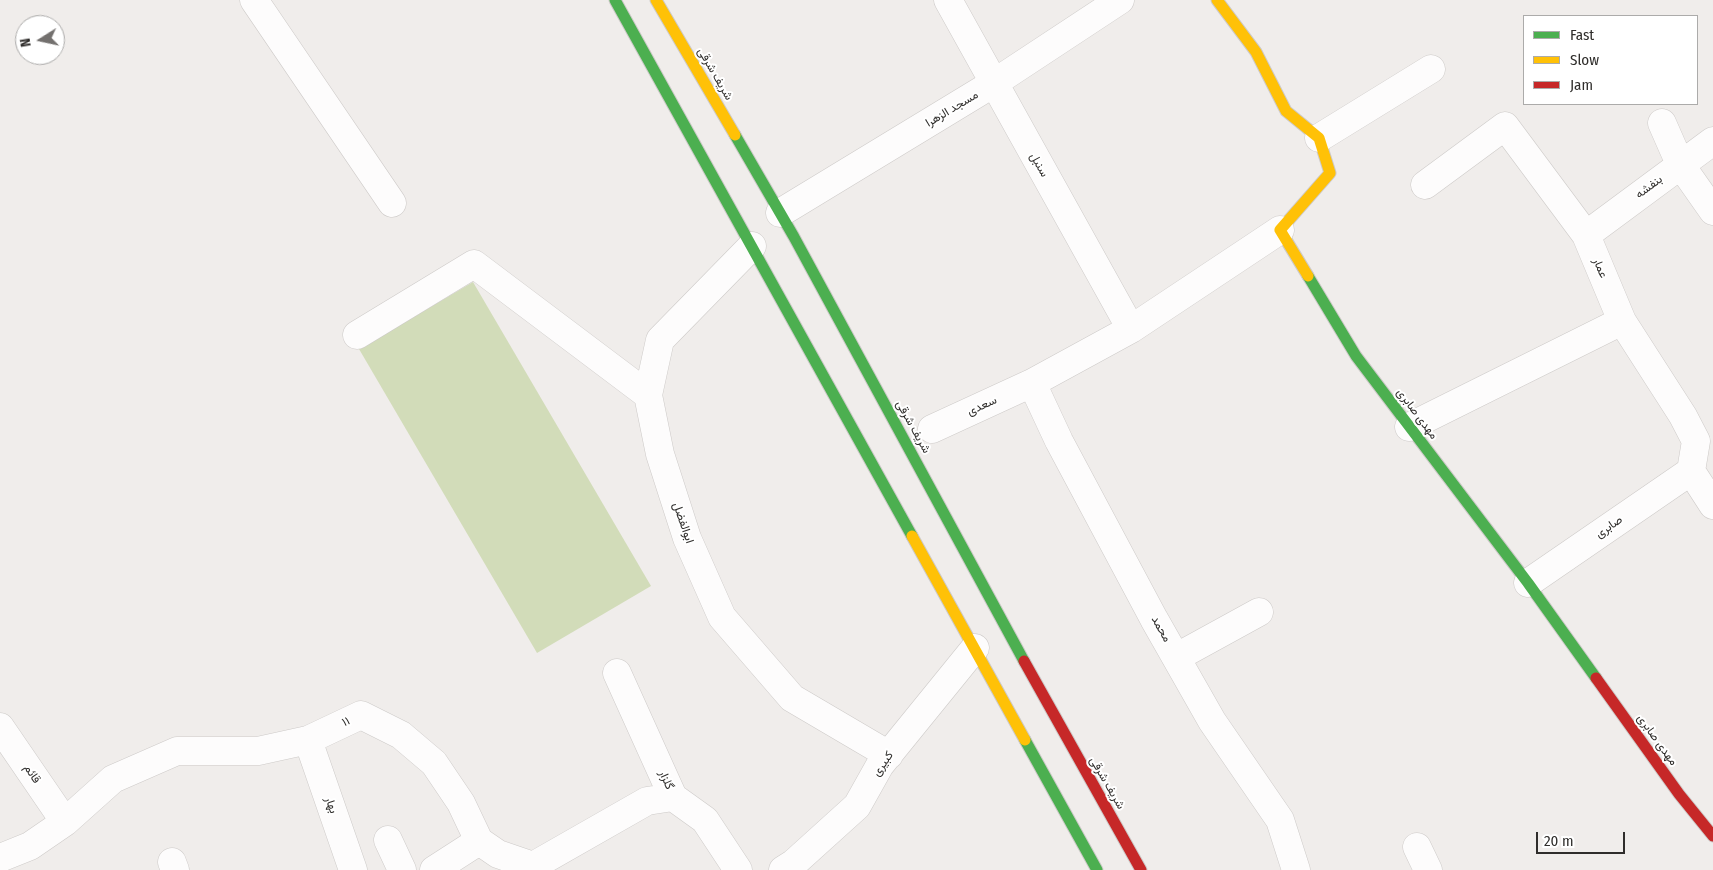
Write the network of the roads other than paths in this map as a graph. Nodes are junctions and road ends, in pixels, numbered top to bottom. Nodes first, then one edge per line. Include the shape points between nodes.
1 (254, 0) edge
2 (616, 0) edge
3 (656, 0) edge
4 (948, 0) edge
5 (1120, 0) edge
6 (1217, 0) edge
7 (1431, 69) dead end
8 (994, 83) junction
9 (1662, 123) dead end
10 (1319, 138) junction
11 (1713, 141) edge
12 (1680, 164) junction
13 (1425, 185) dead end
14 (392, 203) dead end
15 (1713, 211) edge
16 (780, 213) junction
17 (1280, 230) junction
18 (1586, 235) junction
19 (752, 246) junction
20 (1622, 321) junction
21 (1131, 329) junction
22 (357, 335) dead end
23 (1032, 383) junction
24 (648, 396) junction
25 (1409, 427) junction
26 (932, 429) dead end
27 (1690, 471) junction
28 (1713, 505) edge
29 (1528, 583) junction
30 (1259, 612) dead end
31 (975, 648) junction
32 (1177, 658) junction
33 (617, 673) dead end
34 (0, 727) edge
35 (308, 740) junction
36 (889, 755) junction
37 (673, 797) junction
38 (65, 822) junction
39 (1713, 836) edge
40 (388, 840) dead end
41 (479, 841) junction
42 (0, 858) edge
43 (532, 868) edge
44 (353, 870) edge
45 (402, 870) edge
46 (434, 870) edge
47 (738, 870) edge
48 (783, 870) edge
49 (1097, 870) edge
50 (1142, 870) edge
51 (1296, 870) edge

1 - 14 street
2 - 19 main road
3 - 16 main road, شریف شرقی
4 - 8 street, سنبل
5 - 8 street, مسجد الزهرا
6 - 10 main road via 1256,52 1286,111
7 - 10 street
8 - 16 street, مسجد الزهرا
8 - 21 street, سنبل
9 - 12 street
10 - 17 main road via 1330,173
11 - 12 street, بنفشه
12 - 15 street
12 - 18 street, بنفشه
13 - 18 street, عمار via 1505,126
16 - 50 main road, شریف شرقی via 902,446
17 - 21 street, سعدی
17 - 25 main road, مهدی صابری via 1356,356
18 - 20 street, عمار
19 - 24 street, ابوالفضل via 660,340
19 - 31 main road via 876,460
20 - 25 street
20 - 27 street, عمار via 1696,441
21 - 23 street, سعدی
22 - 24 street via 474,264
23 - 26 street, سعدی
23 - 32 street, محمد via 1059,441
24 - 36 street, ابوالفضل via 660,454 687,538 722,618 792,698
25 - 29 main road, مهدی صابری
27 - 28 street
27 - 29 street, صابری
29 - 39 main road, مهدی صابری via 1679,794
30 - 32 street
31 - 36 street, کبیری
31 - 49 main road
32 - 51 street, محمد via 1212,720 1280,820
33 - 37 street, گلزار
34 - 38 street, قائم
35 - 38 street, ۱۱ via 258,751 177,751 113,779
35 - 41 street, ۱۱ via 361,715 401,735 434,763 461,802
35 - 44 street, بهار
36 - 48 street, کبیری via 857,806
37 - 43 street via 647,801
37 - 47 street, گلزار via 705,820
38 - 42 street, ۱۱ via 30,846
40 - 45 street
41 - 43 street via 498,854
41 - 46 street

